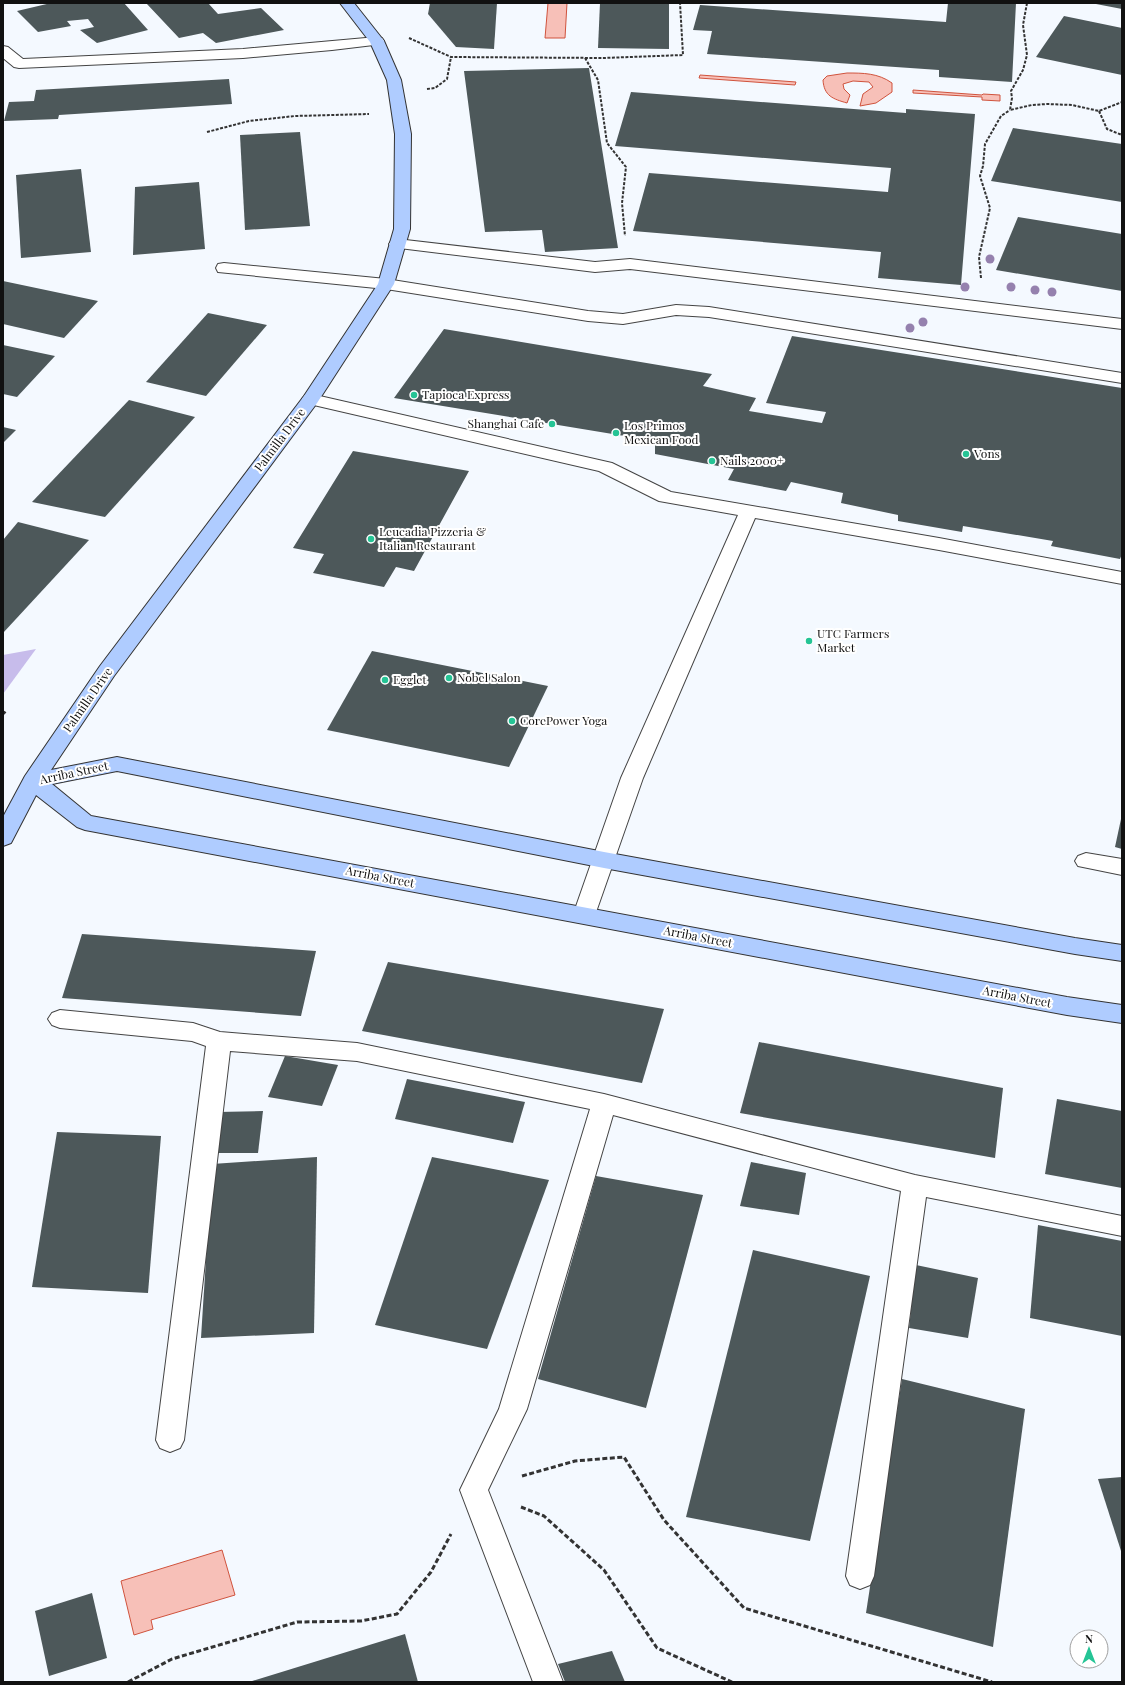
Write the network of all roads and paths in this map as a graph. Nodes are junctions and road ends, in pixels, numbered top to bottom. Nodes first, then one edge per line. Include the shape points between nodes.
1 (347, 3) edge
2 (680, 3) edge
3 (1027, 3) edge
4 (364, 25) junction
5 (377, 41) junction
6 (3, 50) edge
7 (451, 57) junction
8 (585, 58) junction
9 (397, 96) junction
10 (1122, 102) edge
11 (1010, 110) junction
12 (1099, 111) junction
13 (400, 113) junction
14 (207, 132) dead end
15 (1122, 135) edge
16 (396, 244) junction
17 (630, 264) junction
18 (224, 268) dead end
19 (386, 284) junction
20 (978, 307) junction
21 (1122, 324) edge
22 (1122, 378) edge
23 (311, 399) junction
24 (749, 511) junction
25 (1122, 578) edge
26 (6, 711) dead end
27 (3, 714) edge
28 (33, 781) junction
29 (3, 838) edge
30 (604, 860) junction
31 (1086, 861) dead end
32 (1122, 867) edge
33 (584, 915) junction
34 (1122, 953) edge
35 (1122, 1014) edge
36 (60, 1018) dead end
37 (219, 1041) junction
38 (604, 1103) junction
39 (915, 1185) junction
40 (1122, 1226) edge
41 (170, 1440) dead end
42 (474, 1490) junction
43 (860, 1576) dead end
44 (128, 1682) edge
45 (548, 1682) edge
46 (732, 1682) edge
47 (992, 1682) edge

1 - 4 street, Palmilla Drive
2 - 8 path via 684,56
3 - 11 path via 1023,25 1027,55 1023,70 1011,91
4 - 5 street, Palmilla Drive
4 - 7 path via 418,41
5 - 6 lane via 188,57 19,64
5 - 9 street, Palmilla Drive via 394,80
7 - 8 path
7 - 9 path via 447,79 435,88
8 - 17 path via 598,80 607,143 626,167 622,203
9 - 13 street, Palmilla Drive
10 - 12 path
11 - 12 path via 1047,104
11 - 20 path via 1002,116 985,144 980,176 990,208 979,257 981,286
12 - 15 path via 1107,129
13 - 14 path via 295,116 249,121
13 - 16 street, Palmilla Drive via 403,134 402,229
16 - 17 lane via 595,266
16 - 19 street, Palmilla Drive
17 - 20 lane
18 - 19 lane
19 - 22 lane via 588,316 623,318 676,310 709,312
19 - 23 street, Palmilla Drive
20 - 21 lane
23 - 24 lane via 606,466 666,497
23 - 28 street, Palmilla Drive via 108,670
24 - 25 lane
24 - 30 lane via 632,778
26 - 27 path
28 - 29 street, Palmilla Drive
28 - 30 street, Arriba Street via 117,764
28 - 33 street, Arriba Street via 85,822
30 - 33 lane
30 - 34 street, Arriba Street via 1059,944
31 - 32 lane
33 - 35 street, Arriba Street
36 - 37 lane via 192,1032
37 - 38 lane via 357,1052
37 - 41 lane
38 - 39 lane
38 - 42 lane via 513,1409
39 - 40 lane
39 - 43 lane
42 - 44 path via 431,1572 397,1614 360,1621 297,1622 172,1659
42 - 45 lane
42 - 46 path via 544,1516 604,1570 657,1648
42 - 47 path via 575,1460 624,1457 664,1520 744,1608

